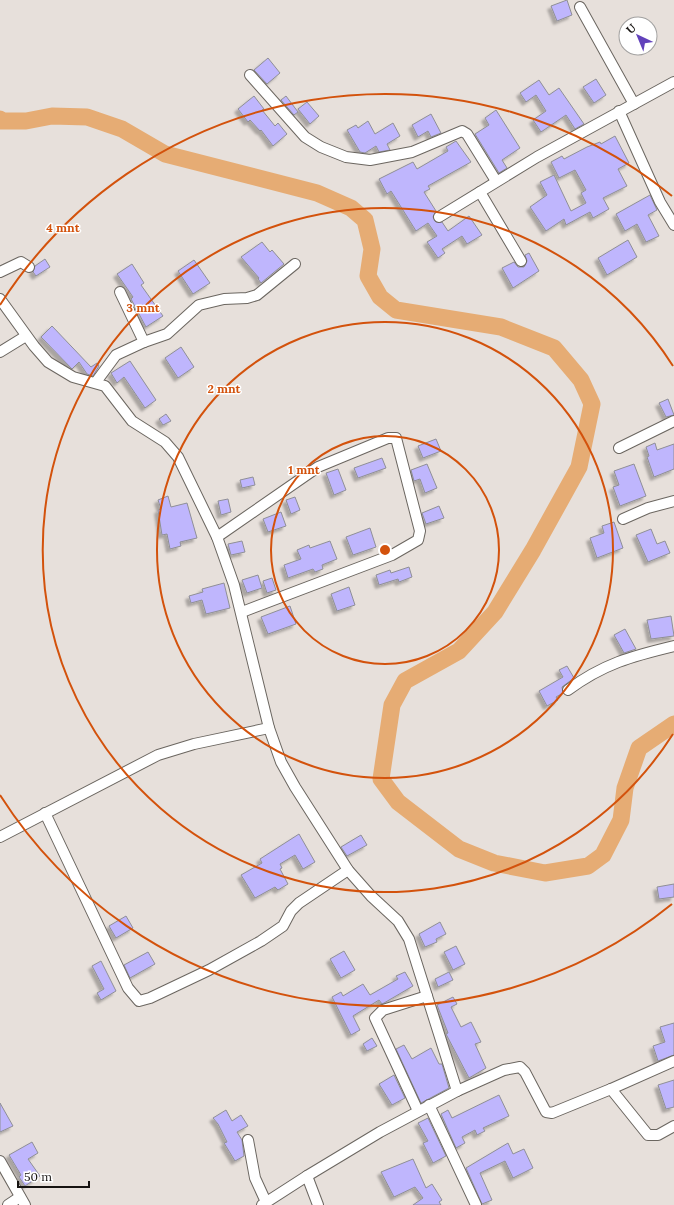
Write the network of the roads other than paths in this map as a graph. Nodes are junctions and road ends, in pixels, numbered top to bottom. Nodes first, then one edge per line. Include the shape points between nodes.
1 (580, 8) dead end
2 (250, 75) dead end
3 (674, 82) edge
4 (634, 104) junction
5 (619, 111) junction
6 (496, 181) junction
7 (480, 192) junction
8 (439, 217) dead end
9 (674, 225) edge
10 (521, 261) dead end
11 (295, 264) dead end
12 (29, 268) dead end
13 (0, 272) edge
14 (120, 292) dead end
15 (0, 299) edge
16 (26, 336) junction
17 (144, 342) junction
18 (0, 352) edge
19 (96, 382) junction
20 (674, 422) edge
21 (619, 448) dead end
22 (674, 501) edge
23 (623, 519) dead end
24 (217, 537) junction
25 (242, 612) junction
26 (674, 646) edge
27 (568, 690) dead end
28 (269, 728) junction
29 (45, 813) junction
30 (0, 837) edge
31 (348, 870) junction
32 (427, 996) junction
33 (674, 1061) edge
34 (612, 1089) junction
35 (457, 1091) junction
36 (429, 1105) junction
37 (418, 1111) junction
38 (674, 1126) edge
39 (248, 1140) dead end
40 (0, 1161) edge
41 (307, 1176) junction
42 (23, 1201) edge
43 (264, 1204) edge
44 (8, 1205) edge
45 (318, 1205) edge
46 (476, 1205) edge

1 - 4 street
2 - 6 street via 305,137 320,147 346,157 370,160 412,152 462,131 467,134
3 - 4 street
4 - 5 street
5 - 6 street
5 - 9 street via 660,202
6 - 7 street
7 - 8 street
7 - 10 street
11 - 17 street via 257,295 199,305 167,334
12 - 13 street via 21,262
14 - 17 street
15 - 16 street
16 - 18 street
16 - 19 street via 40,355 54,367 79,380
17 - 19 street via 116,355
19 - 24 street via 107,388 138,425 173,450 183,465
20 - 21 street
22 - 23 street via 648,508
24 - 25 street
24 - 25 street via 318,467 388,438 396,438 420,531 418,540 392,555
25 - 28 street
26 - 27 street via 631,656 601,668
28 - 29 street via 194,744 158,755
28 - 31 street via 288,776
29 - 30 street
29 - 31 street via 128,988 139,1001 209,970 261,941 283,926 290,911 299,903
31 - 32 street via 401,925 409,939
32 - 35 street
32 - 37 street via 383,1010 375,1018
33 - 34 street
34 - 35 street via 550,1114 546,1112 520,1067 504,1070
34 - 38 street via 648,1135 658,1135
35 - 36 street
36 - 37 street
36 - 46 street
37 - 41 street
39 - 43 street via 254,1174
40 - 42 street
41 - 43 street
41 - 45 street
42 - 44 street

